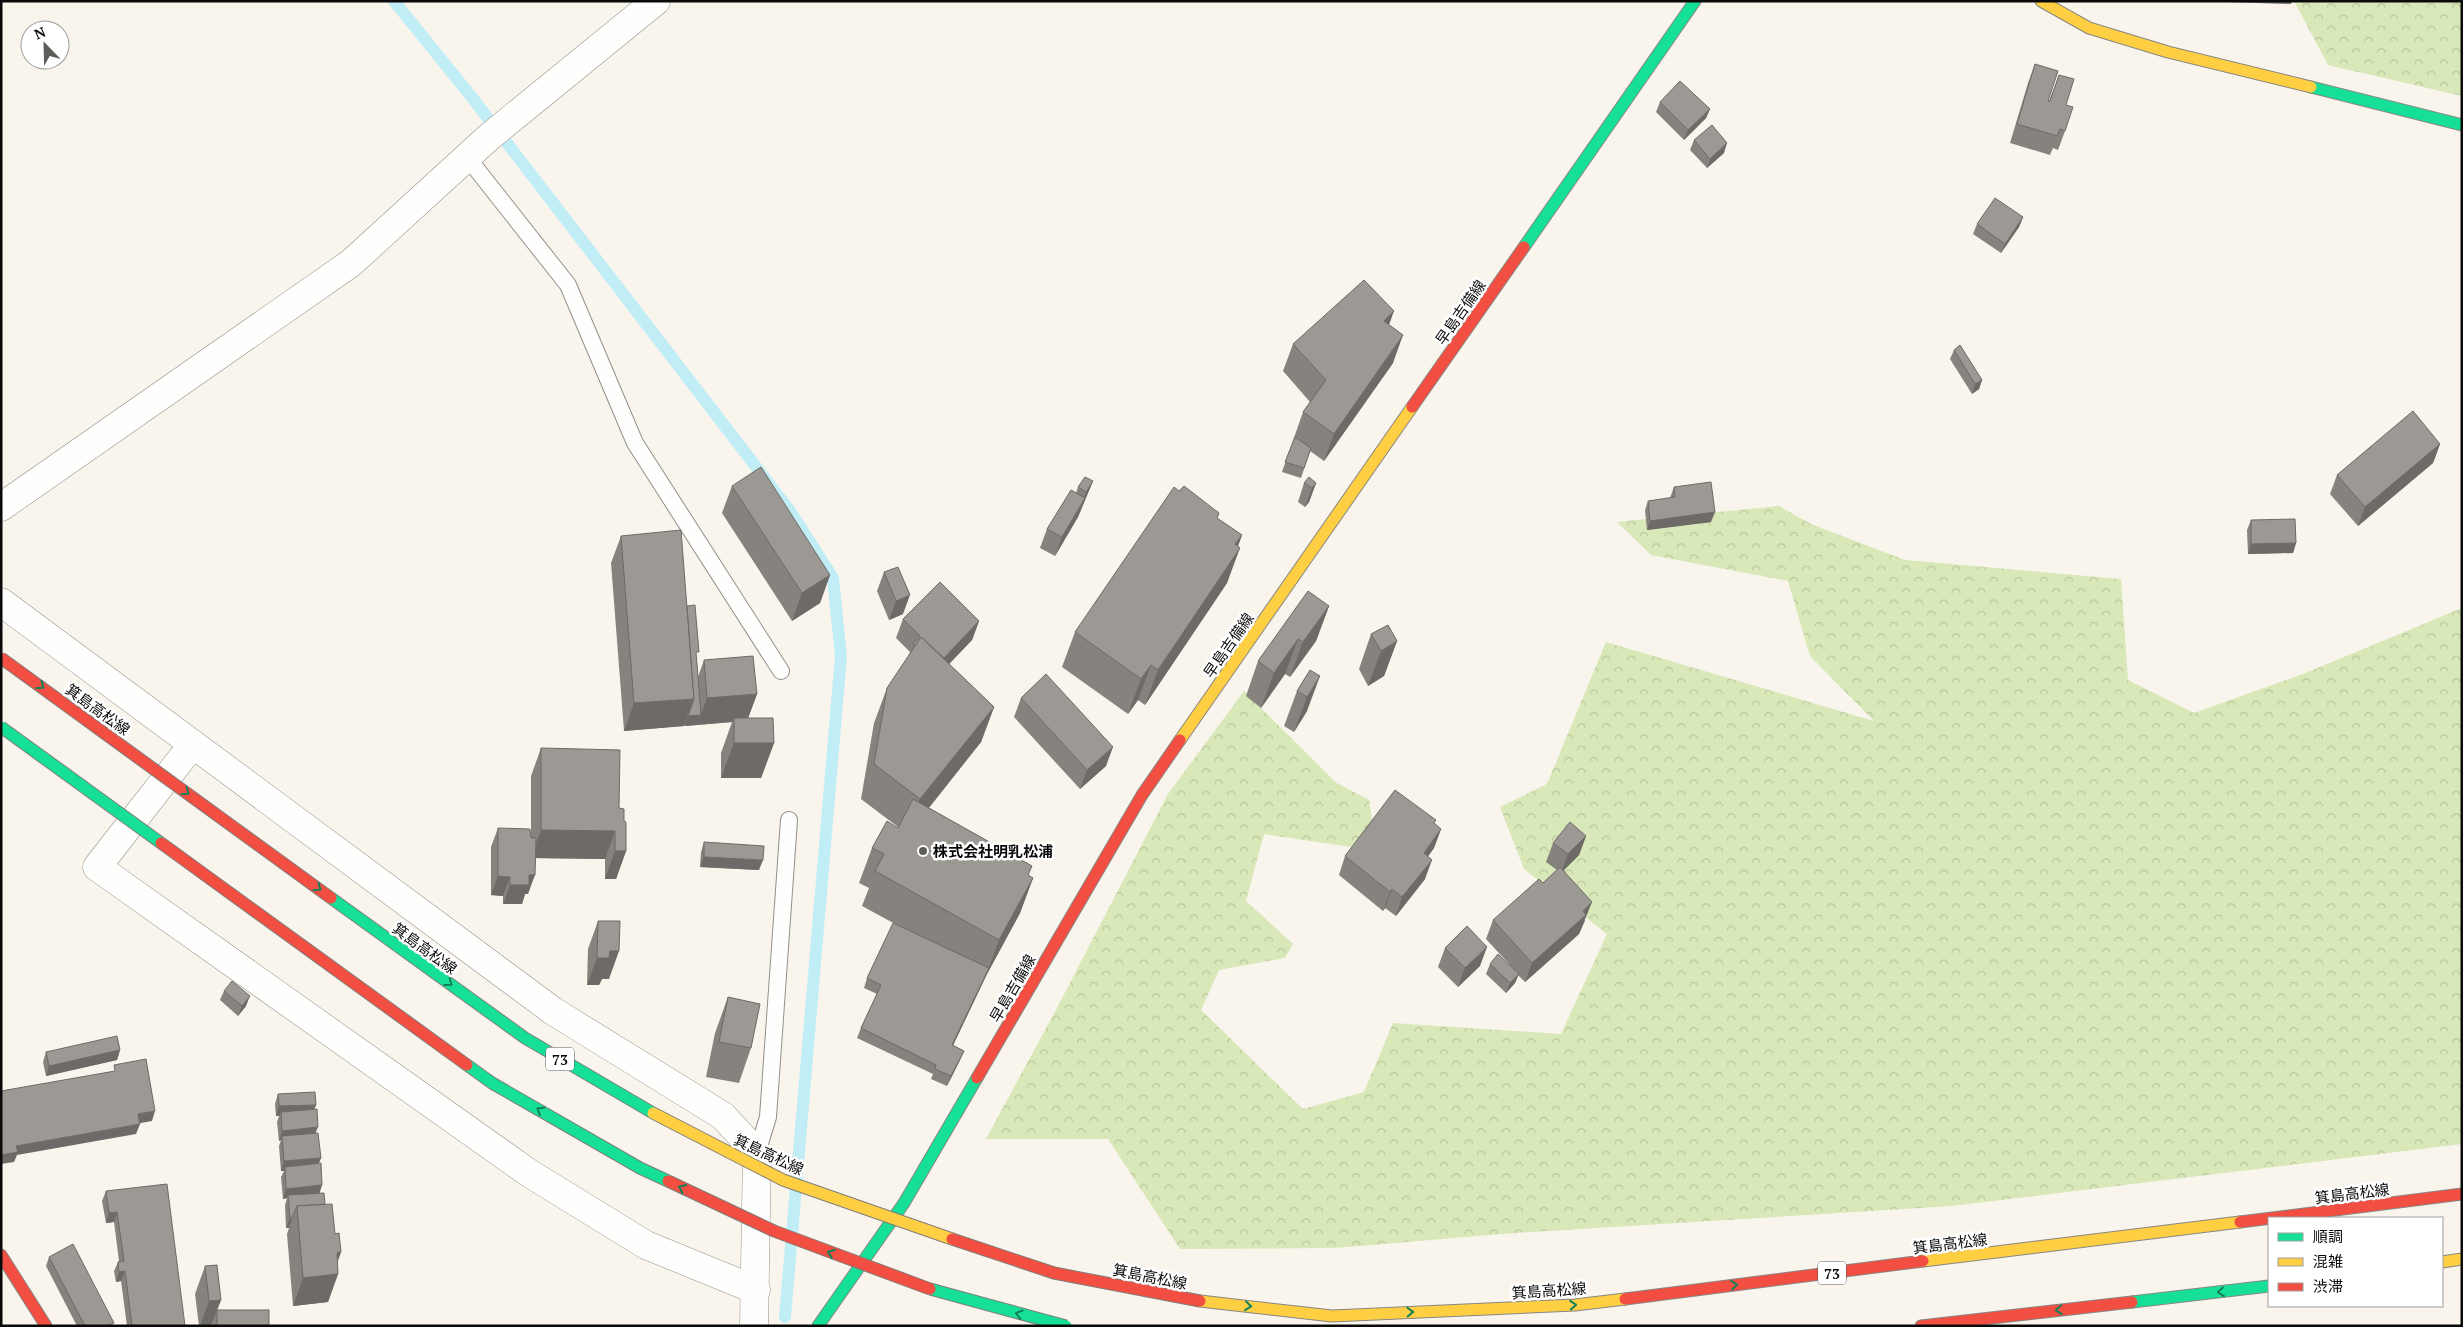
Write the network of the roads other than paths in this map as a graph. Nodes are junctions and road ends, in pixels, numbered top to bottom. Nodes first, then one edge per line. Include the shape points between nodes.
1 (656, 1) edge
2 (1695, 1) edge
3 (2040, 1) edge
4 (2462, 125) edge
5 (466, 157) junction
6 (1, 506) edge
7 (1, 602) edge
8 (1, 658) edge
9 (781, 671) dead end
10 (1, 727) edge
11 (193, 744) junction
12 (789, 820) dead end
13 (757, 1153) junction
14 (2462, 1194) edge
15 (2278, 1217) edge
16 (2268, 1218) edge
17 (1, 1255) edge
18 (2462, 1259) edge
19 (2443, 1262) edge
20 (2268, 1286) edge
21 (756, 1290) junction
22 (46, 1326) edge
23 (754, 1326) edge
24 (818, 1326) edge
25 (1066, 1326) edge
26 (1921, 1326) edge

1 - 5 street
2 - 24 main road, 早島吉備線 via 1142,795 904,1203
3 - 4 main road via 2089,28 2168,52
5 - 6 street via 351,263
5 - 9 lane via 568,285 635,443
7 - 11 street
8 -> 16 main road, 箕島高松線 / 73, bridge via 525,1038 668,1122 783,1180 1054,1273 1200,1301 1332,1316 1575,1305
25 -> 10 main road, bridge via 914,1284 774,1231 640,1168 492,1083
11 - 13 street via 553,1011 723,1116
11 - 21 street via 97,867 529,1173 646,1245
12 - 13 lane via 768,1117
13 - 21 street
15 -> 14 main road, 箕島高松線 / 73, bridge
17 - 22 main road
18 - 19 main road
20 -> 26 main road
21 - 23 street

